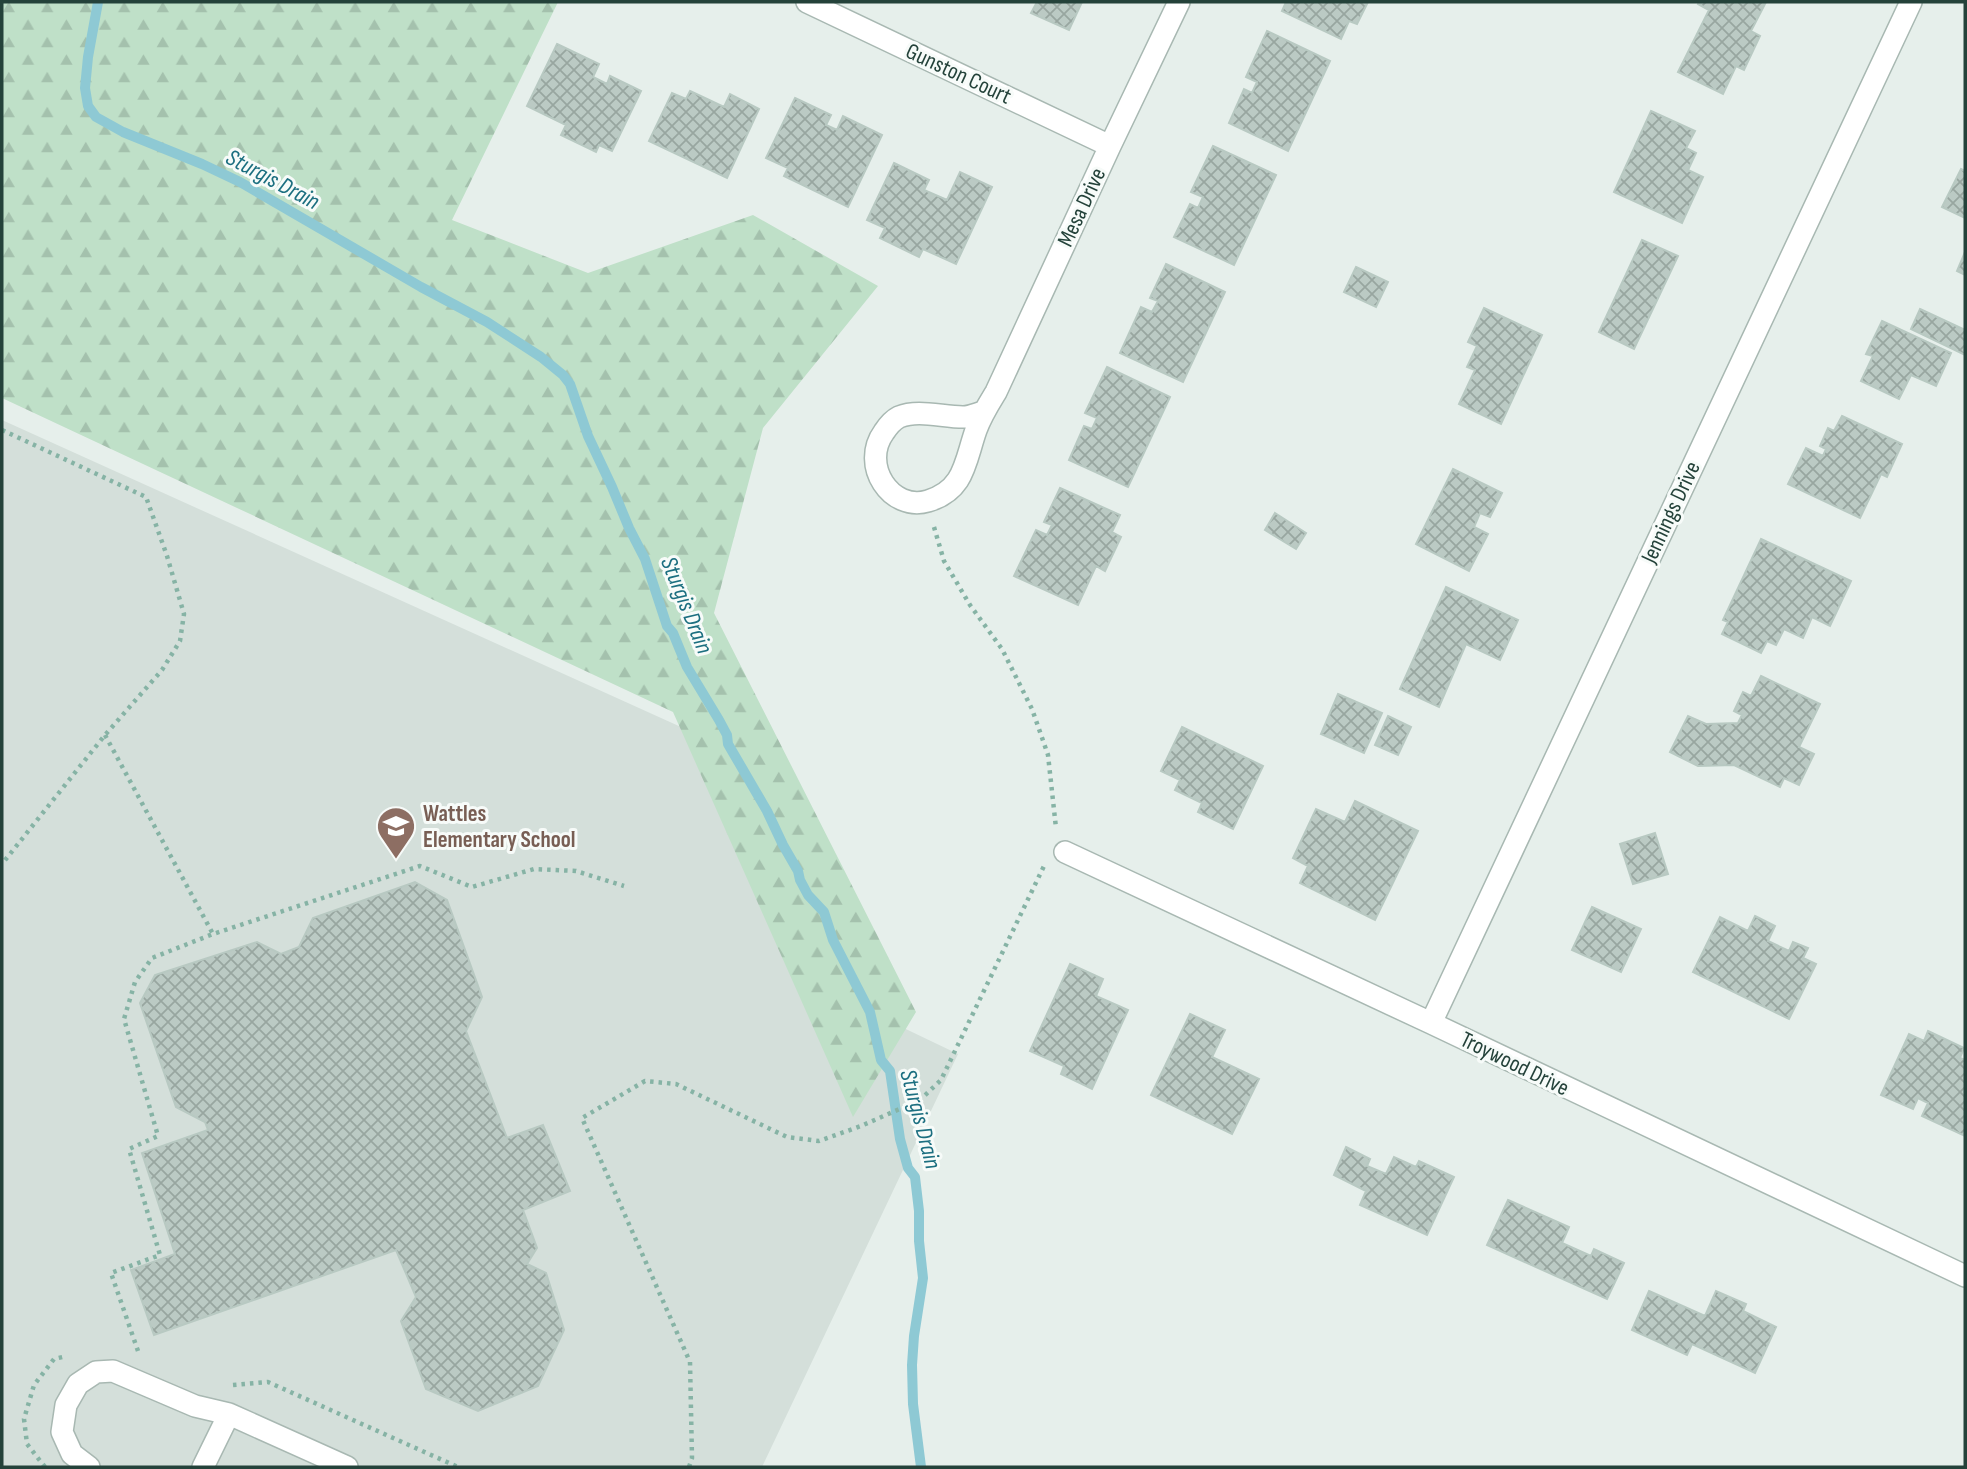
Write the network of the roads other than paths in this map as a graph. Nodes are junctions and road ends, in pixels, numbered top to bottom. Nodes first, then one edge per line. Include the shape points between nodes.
1 (807, 2) edge
2 (1180, 2) edge
3 (1912, 2) edge
4 (1110, 146) junction
5 (983, 412) junction
6 (1059, 849) road end
7 (1431, 1023) junction
8 (1965, 1276) edge
9 (229, 1414) junction
10 (89, 1467) edge
11 (203, 1467) edge
12 (347, 1467) edge

1 - 4 street, Gunston Court
2 - 4 street, Mesa Drive
3 - 7 street, Jennings Drive
4 - 5 street, Mesa Drive
5 - 5 street, Mesa Drive via 967,417 921,414 898,418 881,436 875,453 882,483 911,502 926,502 948,493 961,477
6 - 7 street, Troywood Drive
7 - 8 street, Troywood Drive
9 - 10 street via 195,1406 113,1371 96,1372 78,1384 66,1405 62,1432 72,1454
9 - 11 street
9 - 12 street

